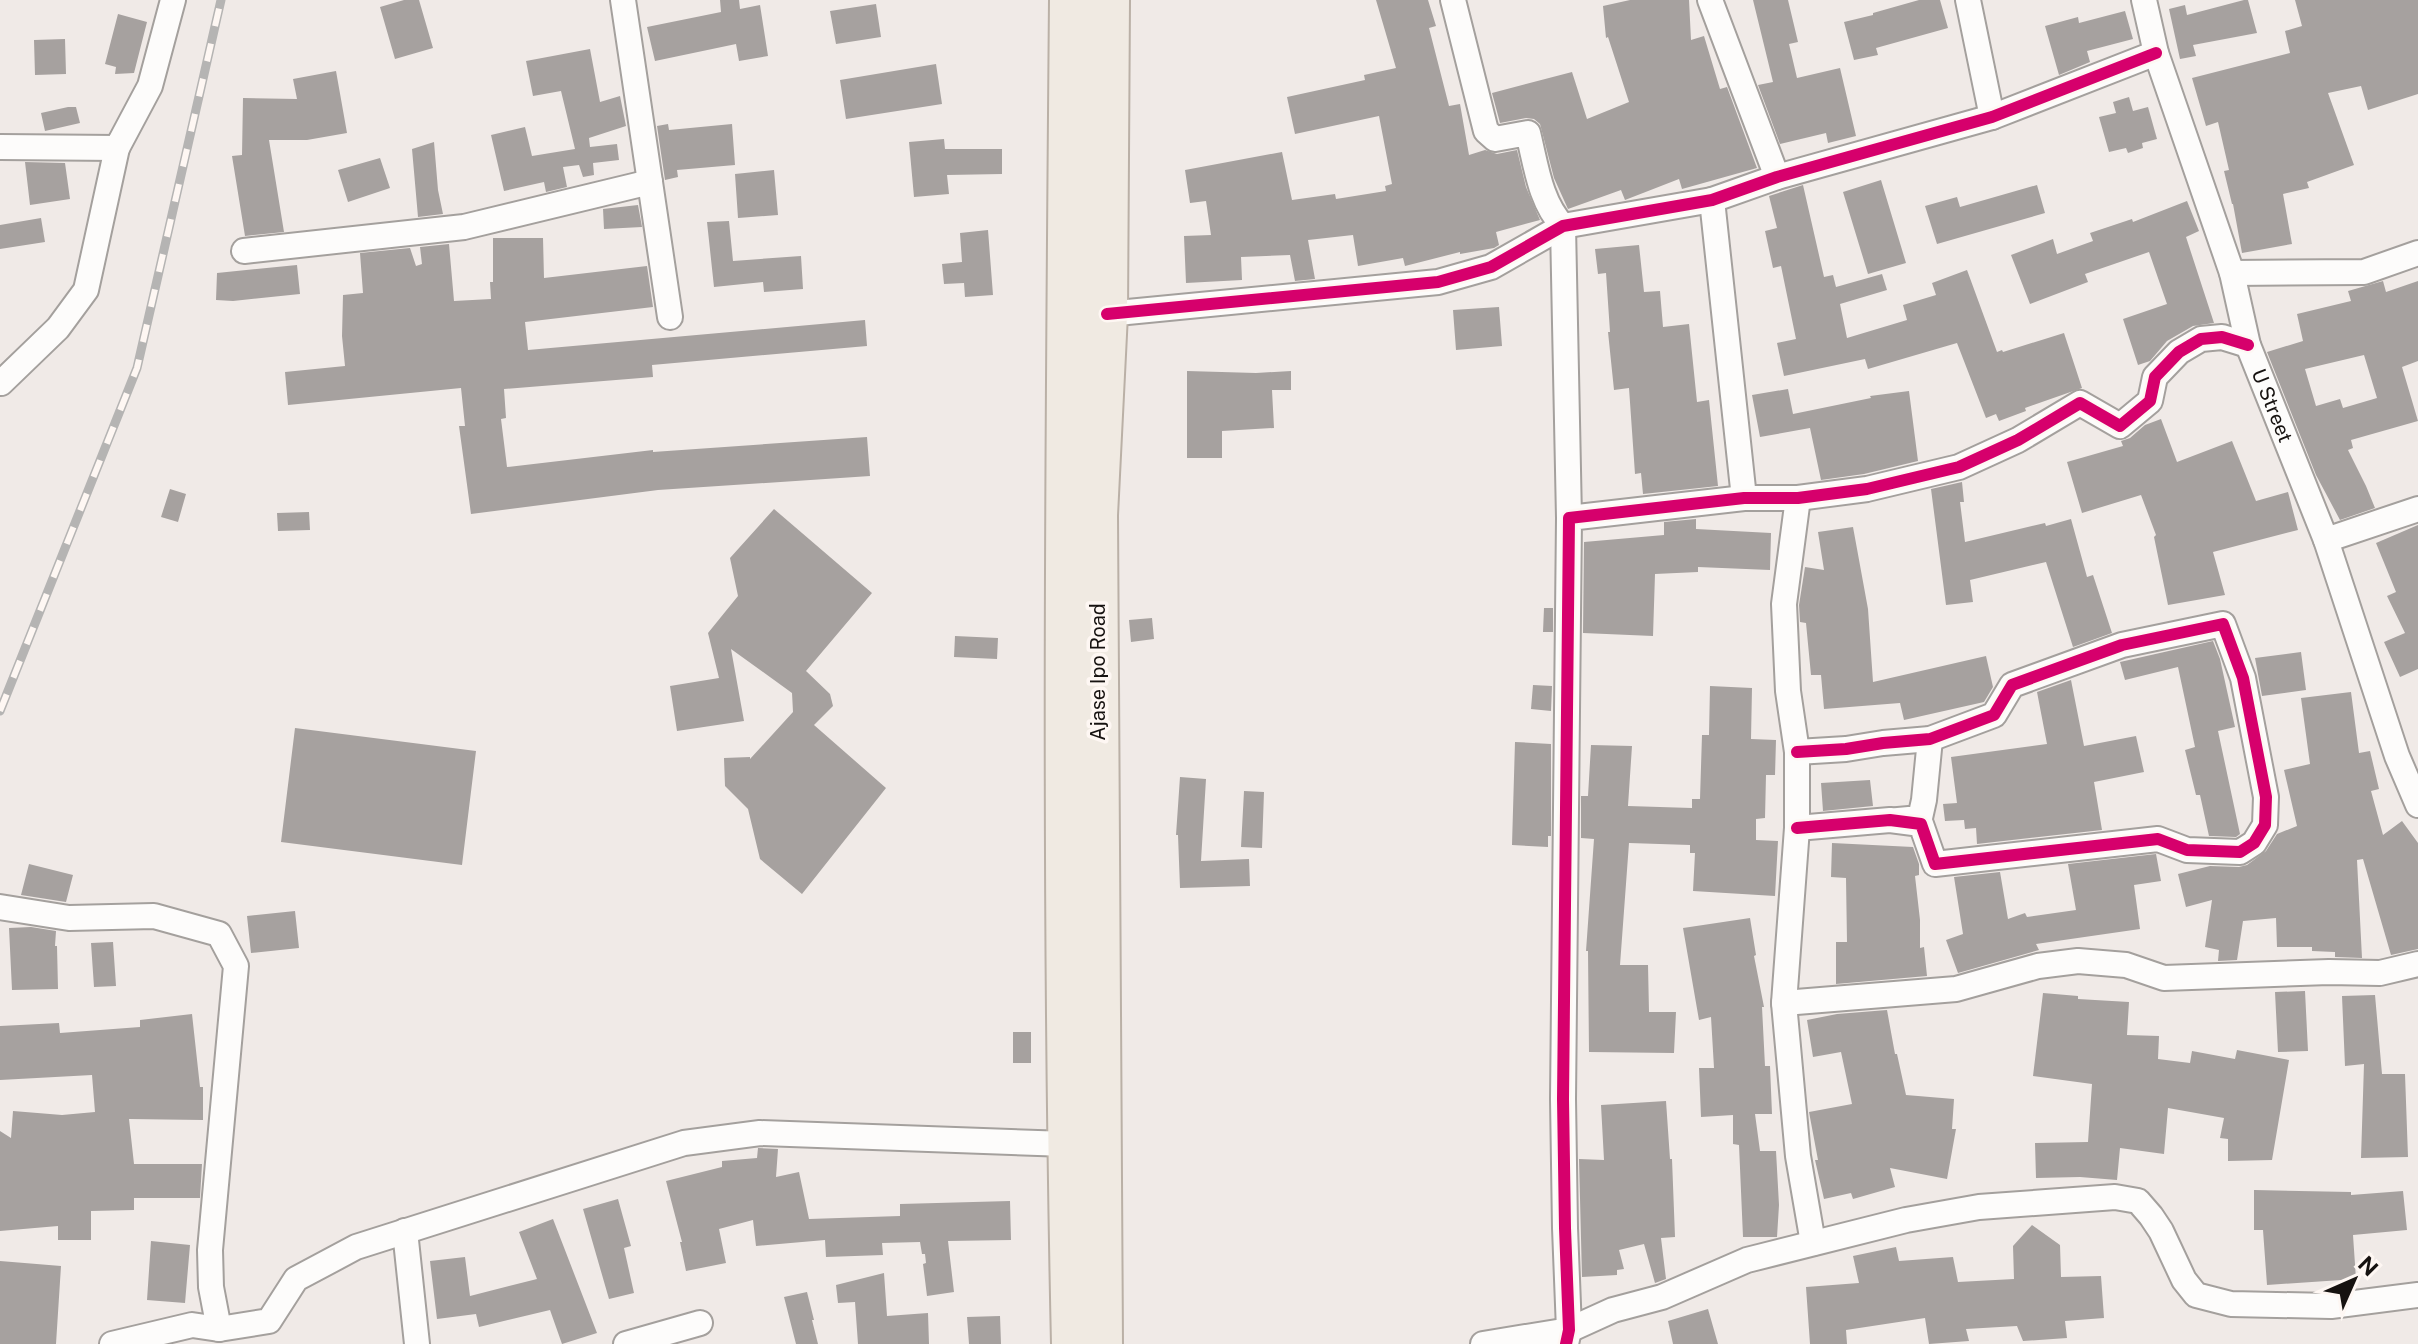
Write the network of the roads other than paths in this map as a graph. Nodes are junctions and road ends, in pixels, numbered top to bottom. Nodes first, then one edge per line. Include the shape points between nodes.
1 (173, 0) edge
2 (623, 0) edge
3 (1070, 0) edge
4 (1109, 0) edge
5 (1453, 0) edge
6 (1710, 0) edge
7 (1968, 0) edge
8 (2144, 0) edge
9 (2156, 53) junction
10 (1992, 117) junction
11 (0, 147) edge
12 (117, 148) junction
13 (1777, 177) junction
14 (650, 182) junction
15 (1712, 200) junction
16 (1563, 226) junction
17 (244, 251) dead end
18 (2418, 253) edge
19 (2232, 273) junction
20 (1107, 314) junction
21 (670, 317) dead end
22 (2248, 345) junction
23 (1, 383) edge
24 (1744, 498) junction
25 (1798, 498) junction
26 (2418, 509) edge
27 (1569, 518) junction
28 (2326, 540) junction
29 (1930, 739) junction
30 (1797, 752) junction
31 (2408, 752) edge
32 (2418, 805) edge
33 (1890, 820) junction
34 (1797, 828) junction
35 (0, 907) edge
36 (2418, 964) edge
37 (1784, 1003) junction
38 (1067, 1144) junction
39 (405, 1231) junction
40 (1813, 1243) junction
41 (2418, 1295) edge
42 (700, 1323) dead end
43 (219, 1329) junction
44 (1567, 1337) edge
45 (112, 1344) edge
46 (417, 1344) edge
47 (626, 1344) edge
48 (1072, 1344) edge
49 (1102, 1344) edge
50 (1483, 1344) edge

1 - 12 street via 150,86
2 - 14 street
3 - 38 highway, Ajase Ipo Road
4 - 20 highway, Ajase Ipo Road
5 - 16 street via 1486,131 1495,139 1528,133 1551,214
6 - 13 street
7 - 10 street
8 - 9 street, U Street
9 - 10 street
9 - 19 street, U Street
10 - 13 street
11 - 12 street
12 - 23 street via 86,290 58,328
13 - 15 street
14 - 17 street via 464,227
14 - 21 street
15 - 16 street
15 - 24 street
16 - 20 street via 1491,267 1438,282
16 - 27 street
18 - 19 street via 2364,272
19 - 22 street, U Street
20 - 49 highway, Ajase Ipo Road via 1097,515
22 - 25 street via 2222,337 2201,339 2179,352 2155,377 2150,401 2120,426 2080,403 1959,467 1867,489
22 - 28 street, U Street
24 - 25 street
24 - 27 street
25 - 30 street via 1784,604
26 - 28 street
27 - 44 street via 1563,1099
28 - 31 street, U Street
29 - 30 street
29 - 33 street via 1920,818
29 - 33 street via 1994,715 2012,685 2122,645 2223,624 2243,678 2266,797 2265,825 2254,843 2240,852 2187,850 2158,839 1935,864 1921,824
30 - 34 street
31 - 32 street, U Street
33 - 34 street
34 - 37 street
35 - 43 street via 69,918 154,916 219,934 236,966 210,1250
36 - 37 street via 2380,973 2164,978 2126,965 2078,961 2038,966 1956,989
37 - 40 street via 1798,1156
38 - 39 street via 760,1133 684,1143
38 - 48 highway, Ajase Ipo Road
39 - 43 street via 356,1247 296,1279 269,1321
39 - 46 street
40 - 41 street via 1979,1207 2115,1197 2138,1201 2151,1216 2196,1295 2231,1304 2331,1306
40 - 44 street via 1747,1260 1662,1297 1613,1310
42 - 47 street
43 - 45 street via 192,1325
44 - 50 street

